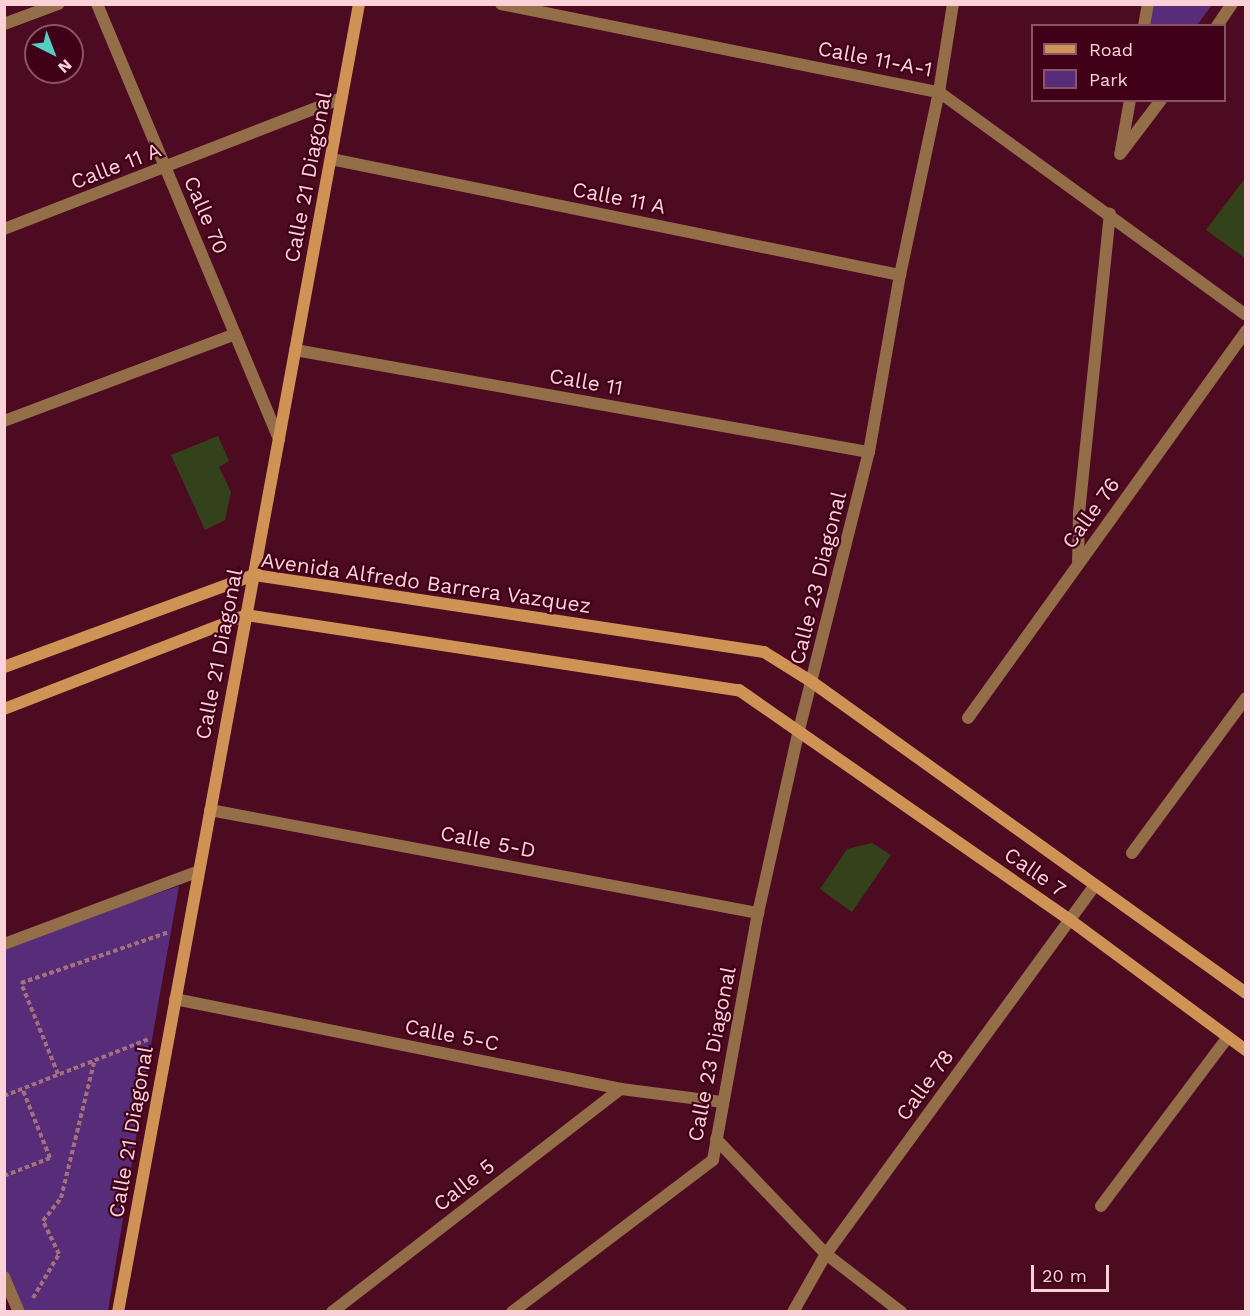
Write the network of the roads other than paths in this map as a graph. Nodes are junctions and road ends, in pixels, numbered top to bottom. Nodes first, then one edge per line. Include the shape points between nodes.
1 (58, 4) edge
2 (97, 4) edge
3 (359, 4) edge
4 (501, 4) edge
5 (953, 4) edge
6 (1148, 4) edge
7 (1232, 4) edge
8 (4, 24) edge
9 (1144, 24) edge
10 (1218, 24) edge
11 (939, 92) junction
12 (342, 98) junction
13 (1130, 102) edge
14 (1159, 102) edge
15 (331, 159) junction
16 (165, 168) junction
17 (1110, 214) junction
18 (4, 229) edge
19 (900, 275) junction
20 (1245, 315) edge
21 (1245, 331) edge
22 (234, 334) junction
23 (296, 350) junction
24 (4, 421) edge
25 (279, 440) junction
26 (869, 452) junction
27 (1078, 565) junction
28 (254, 575) junction
29 (246, 615) junction
30 (4, 667) edge
31 (812, 682) junction
32 (1245, 698) edge
33 (4, 709) edge
34 (968, 718) dead end
35 (799, 730) junction
36 (210, 810) junction
37 (1132, 853) dead end
38 (199, 871) junction
39 (1094, 886) junction
40 (758, 913) junction
41 (1070, 920) junction
42 (4, 944) edge
43 (1245, 993) edge
44 (175, 999) junction
45 (1228, 1037) junction
46 (1245, 1050) edge
47 (621, 1089) junction
48 (723, 1102) junction
49 (716, 1139) junction
50 (1101, 1206) dead end
51 (826, 1254) junction
52 (4, 1276) edge
53 (19, 1311) edge
54 (118, 1311) edge
55 (332, 1311) edge
56 (512, 1311) edge
57 (794, 1311) edge
58 (901, 1311) edge

1 - 8 street
2 - 16 street, Calle 70
3 - 12 street, Calle 21 Diagonal
4 - 11 street, Calle 11-A-1
5 - 11 street, Calle 23 Diagonal
6 - 9 street
7 - 10 street
11 - 17 street, Calle 11-A-1
11 - 19 street, Calle 23 Diagonal
12 - 15 street, Calle 21 Diagonal
12 - 16 street, Calle 11 A
13 - 14 street via 1120,154
15 - 19 street, Calle 11 A
15 - 23 street, Calle 21 Diagonal
16 - 18 street, Calle 11 A
16 - 22 street, Calle 70
17 - 20 street, Calle 11-A-1
17 - 27 street
19 - 26 street, Calle 23 Diagonal
21 - 27 street, Calle 76
22 - 24 street
22 - 25 street, Calle 70
23 - 25 street, Calle 21 Diagonal
23 - 26 street, Calle 11
25 - 28 street, Calle 21 Diagonal
26 - 31 street, Calle 23 Diagonal
27 - 34 street, Calle 76
28 - 29 street, Calle 21 Diagonal
28 - 30 street, Avenida Alfredo Barrera Vazquez
28 - 31 street, Avenida Alfredo Barrera Vazquez via 764,652
29 - 33 street
29 - 35 street via 739,690
29 - 36 street, Calle 21 Diagonal
31 - 35 street, Calle 23 Diagonal
31 - 39 street, Calle 7
32 - 37 street
35 - 40 street, Calle 23 Diagonal
35 - 41 street, Calle 7
36 - 38 street, Calle 21 Diagonal
36 - 40 street, Calle 5-D
38 - 42 street
38 - 44 street, Calle 21 Diagonal
39 - 41 street, Calle 78
39 - 43 street, Calle 7
40 - 48 street, Calle 23 Diagonal
41 - 45 street, Calle 7
41 - 51 street, Calle 78
44 - 47 street, Calle 5-C
44 - 54 street, Calle 21 Diagonal
45 - 46 street, Calle 7
45 - 50 street
47 - 48 street, Calle 5-C
47 - 55 street, Calle 5
48 - 49 street, Calle 23 Diagonal
49 - 51 street
49 - 56 street, Calle 23 Diagonal via 712,1160
51 - 57 street, Calle 78
51 - 58 street
52 - 53 street

